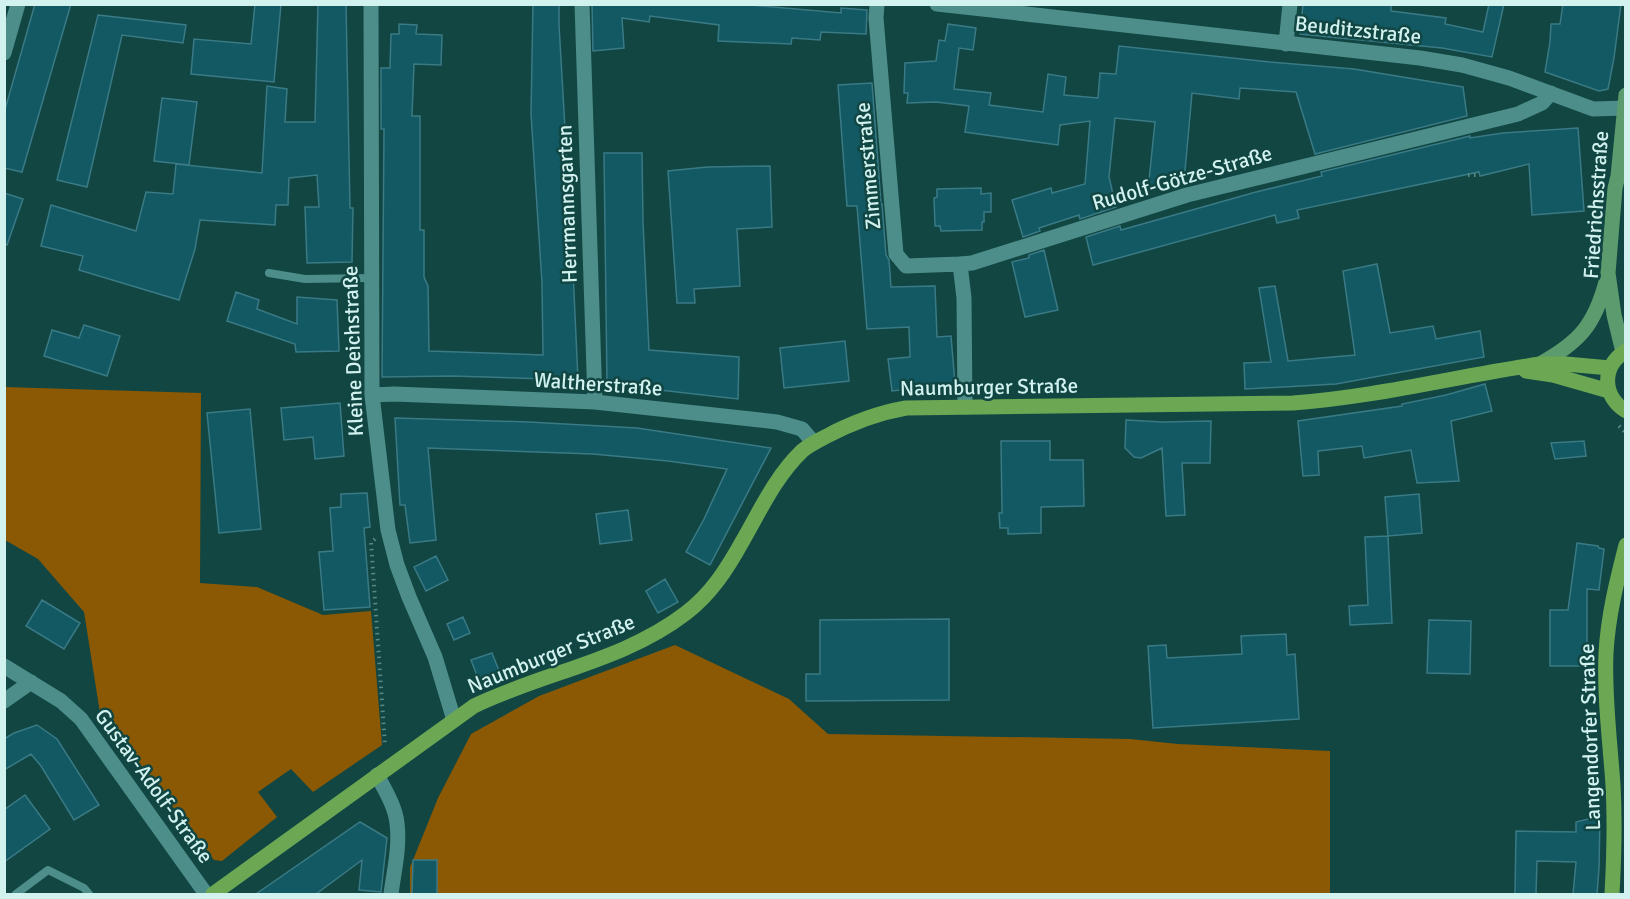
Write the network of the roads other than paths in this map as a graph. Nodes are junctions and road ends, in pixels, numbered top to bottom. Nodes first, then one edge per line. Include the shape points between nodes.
1 (18, 4) edge
2 (371, 4) edge
3 (582, 4) edge
4 (877, 4) edge
5 (937, 4) edge
6 (1290, 4) edge
7 (1286, 44) junction
8 (4, 53) edge
9 (1551, 93) junction
10 (1625, 104) edge
11 (960, 264) junction
12 (269, 273) dead end
13 (1608, 273) junction
14 (370, 278) junction
15 (1624, 352) edge
16 (1540, 364) junction
17 (1610, 368) junction
18 (1508, 369) junction
19 (1609, 392) junction
20 (372, 395) junction
21 (595, 402) junction
22 (965, 407) junction
23 (1626, 411) edge
24 (814, 443) junction
25 (1626, 545) edge
26 (4, 666) edge
27 (31, 682) junction
28 (4, 701) edge
29 (454, 720) junction
30 (377, 775) junction
31 (16, 894) edge
32 (89, 894) edge
33 (206, 894) edge
34 (213, 894) edge
35 (391, 894) edge
36 (1612, 894) edge

1 - 8 street
2 - 14 street, Kleine Deichstraße
3 - 21 street, Herrmannsgarten
4 - 11 street, Zimmerstraße via 897,254 906,266
5 - 7 street, Beuditzstraße
6 - 7 street
7 - 9 street, Beuditzstraße via 1462,65
9 - 10 street, Beuditzstraße via 1593,109
9 - 11 street, Rudolf-Götze-Straße via 1542,103 1518,114 1188,195
10 - 13 main road, Friedrichsstraße
11 - 22 street
12 - 14 lane via 305,279
13 - 15 main road, Friedrichsstraße
13 - 16 main road via 1593,320 1570,345
14 - 20 street, Kleine Deichstraße
15 - 17 main road
16 - 17 main road, Naumburger Straße
16 - 18 main road, Naumburger Straße
17 - 19 main road
18 - 19 main road via 1553,375
18 - 22 main road, Naumburger Straße via 1323,401
19 - 23 main road
20 - 21 street, Waltherstraße
20 - 29 street, Kleine Deichstraße via 388,530
21 - 24 street, Waltherstraße via 777,422 801,429
22 - 24 main road, Naumburger Straße via 884,412
24 - 29 main road, Naumburger Straße via 785,470 724,573 688,612 621,651 496,696
25 - 36 main road, Langendorfer Straße via 1606,652 1613,788
26 - 27 street, Gustav-Adolf-Straße
27 - 28 street
27 - 33 street, Gustav-Adolf-Straße via 81,719
29 - 30 main road, Naumburger Straße
30 - 34 main road, Naumburger Straße
30 - 35 street via 397,822
31 - 32 lane via 48,870

